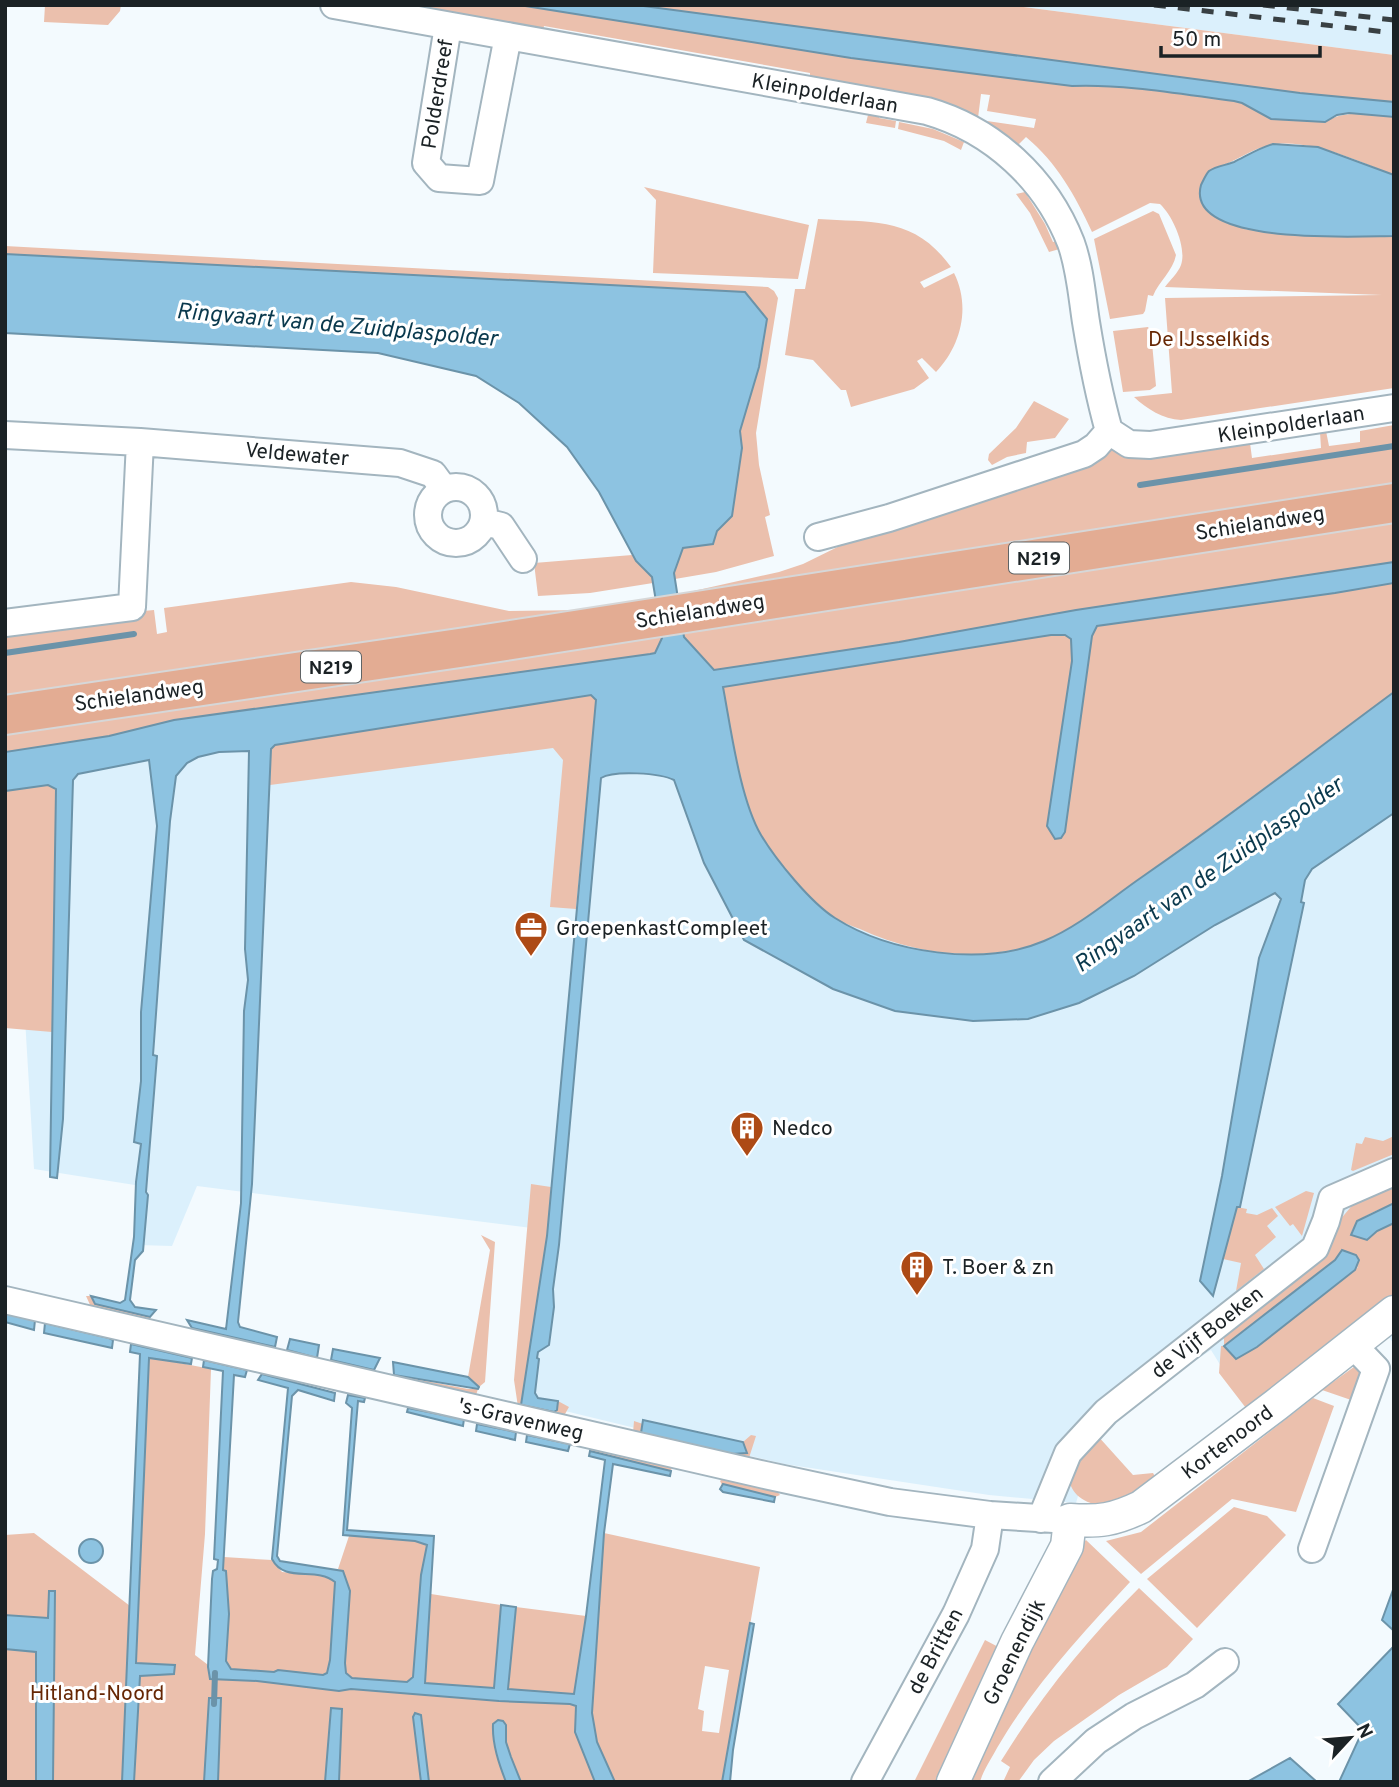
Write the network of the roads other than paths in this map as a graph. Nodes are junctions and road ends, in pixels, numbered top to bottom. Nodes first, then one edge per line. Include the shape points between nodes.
1 (334, 5) edge
2 (449, 26) junction
3 (508, 36) junction
4 (1394, 408) edge
5 (1109, 431) junction
6 (5, 435) edge
7 (140, 442) junction
8 (444, 489) junction
9 (1394, 503) edge
10 (484, 522) junction
11 (818, 537) dead end
12 (523, 559) dead end
13 (5, 622) edge
14 (5, 715) edge
15 (1394, 1172) edge
16 (5, 1300) edge
17 (1394, 1312) edge
18 (1353, 1345) junction
19 (990, 1515) junction
20 (1055, 1519) junction
21 (1312, 1549) dead end
22 (1225, 1662) dead end
23 (865, 1782) edge
24 (953, 1782) edge
25 (1052, 1782) edge

1 - 2 street, Kleinpolderlaan
2 - 3 street, Kleinpolderlaan
2 - 3 street, Polderdreef via 426,163 439,178 480,181
3 - 5 street, Kleinpolderlaan via 900,106 951,118 977,132 1027,172 1054,209 1071,244
4 - 5 street, Kleinpolderlaan via 1150,445 1129,444
5 - 11 street via 1084,454
6 - 7 street, Veldewater
7 - 8 street, Veldewater via 400,463 433,474
7 - 13 street via 132,607
8 - 10 street, Veldewater via 472,491 483,507
8 - 10 street via 435,496 428,516 436,535 445,541 466,541
9 - 14 main road, Schielandweg / N219
10 - 12 street via 501,526
15 - 20 street, de Vijf Boeken via 1332,1199 1314,1248 1105,1412 1068,1453
16 - 19 street, 's-Gravenweg via 765,1475 890,1502
17 - 18 street, Kortenoord
18 - 20 street, Kortenoord via 1141,1507 1101,1522
18 - 21 street via 1376,1369
19 - 20 street, 's-Gravenweg
19 - 23 street, de Britten via 985,1549 956,1614
20 - 24 street, Groenendijk via 1067,1546
22 - 25 street via 1195,1685 1096,1741

